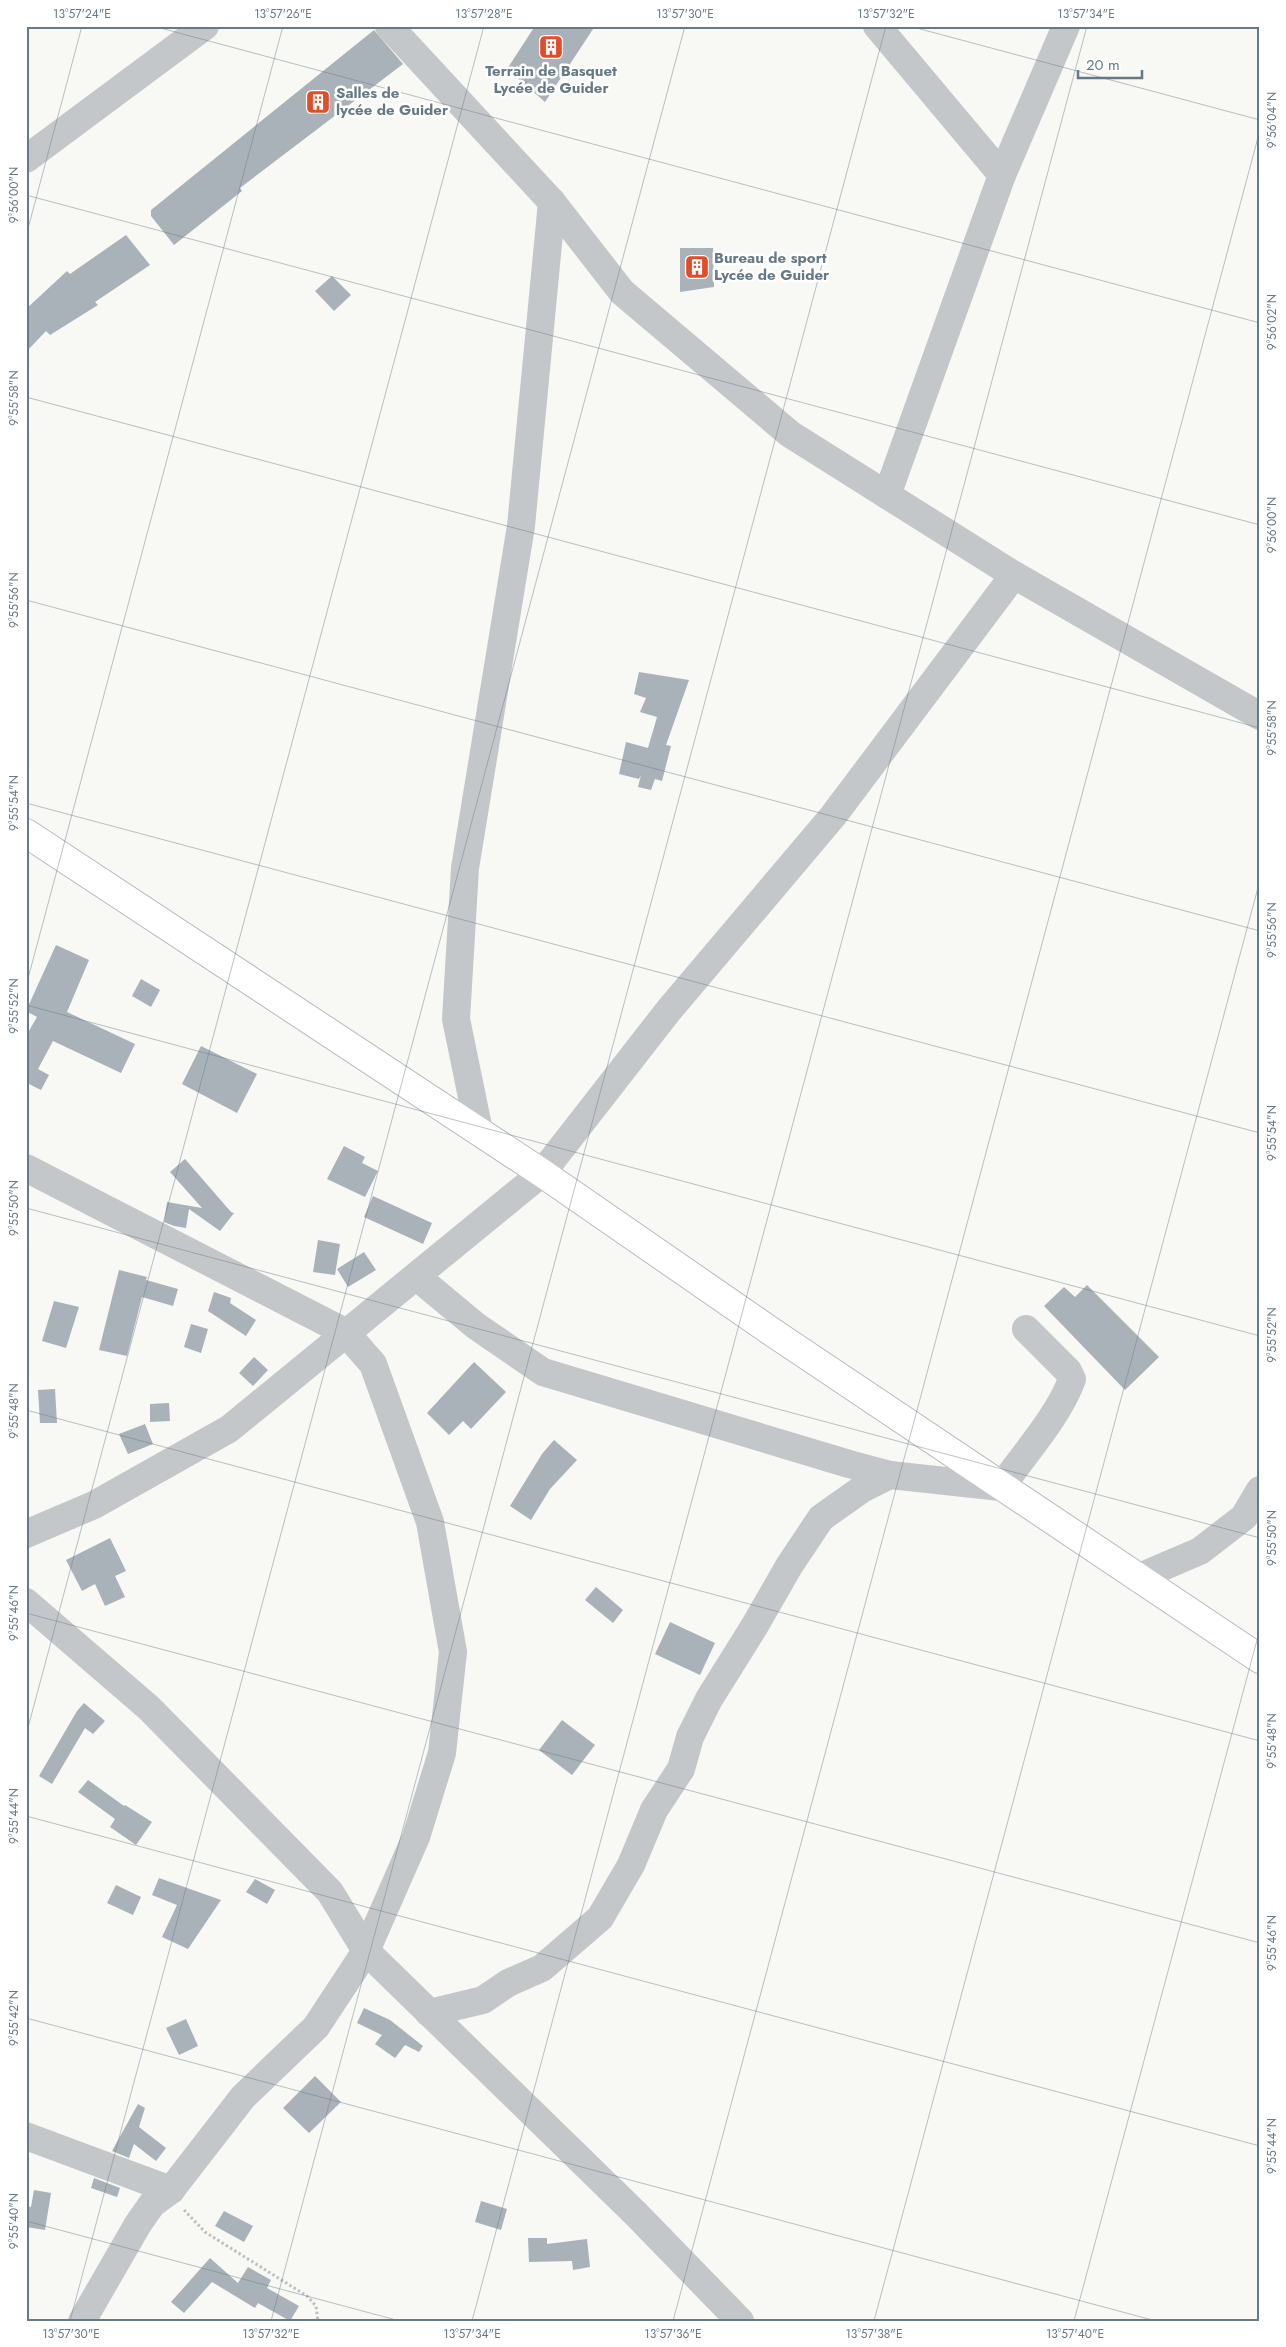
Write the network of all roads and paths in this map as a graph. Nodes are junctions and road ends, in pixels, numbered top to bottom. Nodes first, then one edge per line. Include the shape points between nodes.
1 (205, 26) edge
2 (389, 26) edge
3 (878, 26) edge
4 (1066, 26) edge
5 (26, 159) edge
6 (1002, 175) junction
7 (552, 202) junction
8 (886, 495) junction
9 (1014, 575) junction
10 (1260, 716) edge
11 (28, 838) edge
12 (479, 1131) junction
13 (26, 1168) edge
14 (542, 1173) junction
15 (417, 1277) junction
16 (1026, 1329) dead end
17 (345, 1332) junction
18 (890, 1475) junction
19 (1001, 1487) junction
20 (1260, 1490) edge
21 (1252, 1519) edge
22 (26, 1534) edge
23 (1138, 1578) junction
24 (26, 1602) edge
25 (1260, 1659) edge
26 (366, 1950) junction
27 (430, 2013) junction
28 (26, 2136) edge
29 (171, 2190) junction
30 (82, 2321) edge
31 (318, 2321) edge
32 (740, 2321) edge

1 - 5 street
2 - 7 street
3 - 6 street
4 - 6 street
6 - 8 street
7 - 8 street via 622,292 790,434
7 - 12 street via 521,526 465,868 456,1019
8 - 9 street
9 - 10 street
9 - 14 street via 833,816 669,1010
11 - 12 main road
12 - 14 main road
13 - 17 street
14 - 15 street
14 - 19 main road
15 - 17 street
15 - 18 street via 476,1326 543,1372
16 - 19 street via 1072,1379 1048,1421
17 - 22 street via 229,1429 94,1505
17 - 26 street via 373,1364 430,1522 453,1652 442,1753 416,1837
18 - 19 street
18 - 27 street via 862,1489 821,1518 788,1566 709,1699 690,1737 680,1770 654,1810 631,1865 600,1918 542,1968 508,1983 482,2000
19 - 23 main road
20 - 21 street
21 - 23 street via 1200,1550
23 - 25 main road
24 - 26 street via 149,1708 330,1892
26 - 27 street
26 - 29 street via 316,2027 243,2097
27 - 32 street via 636,2214
28 - 29 street
29 - 30 street via 152,2204 138,2224
29 - 31 path via 185,2212 205,2232 307,2296 316,2306

